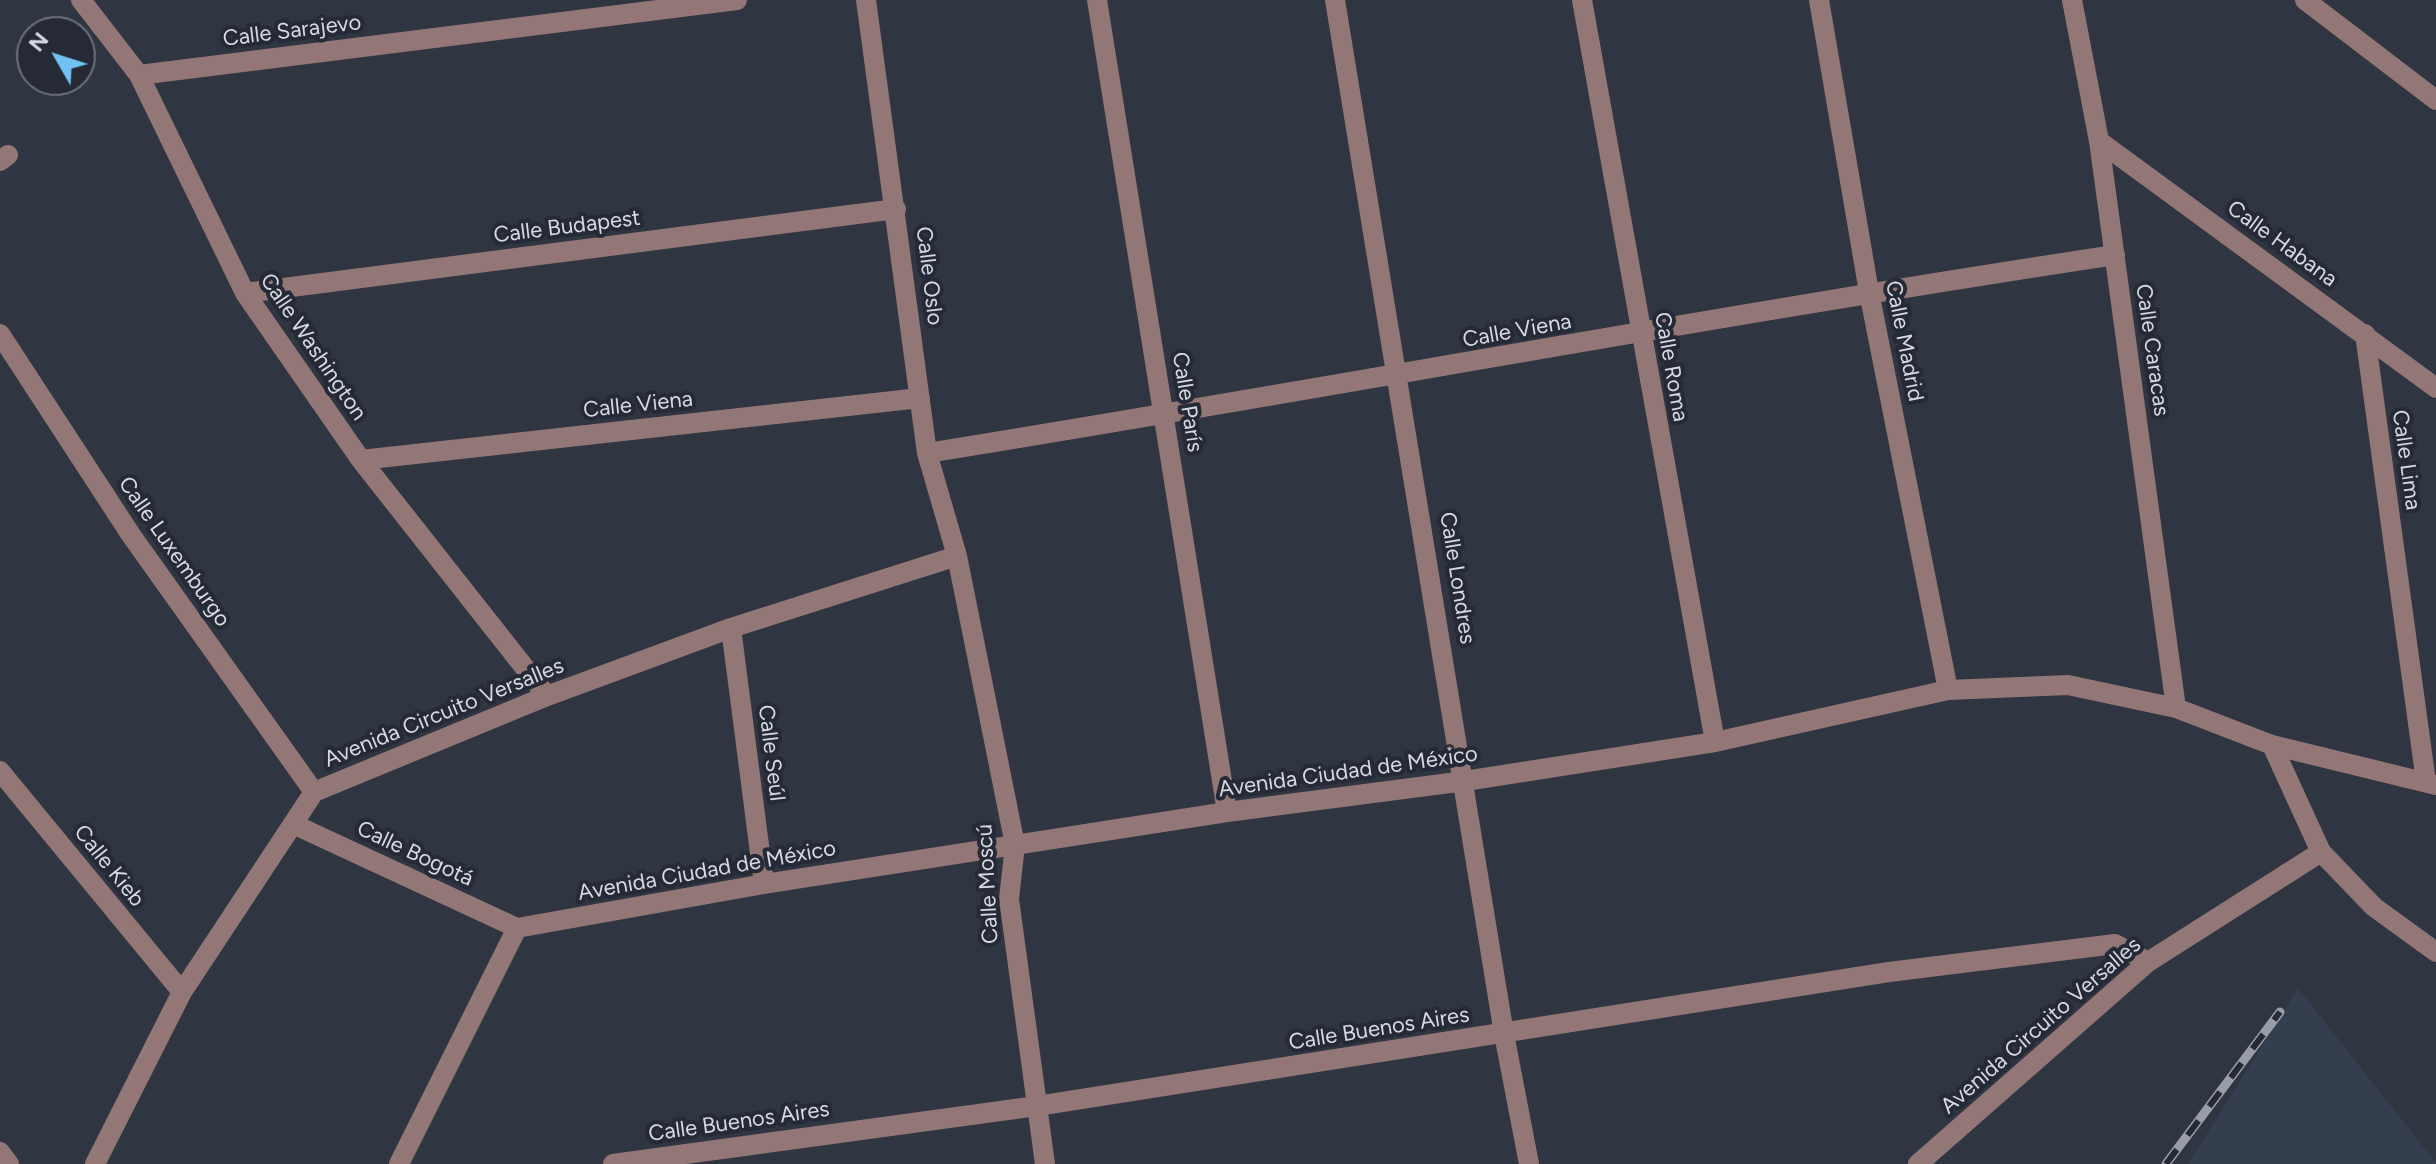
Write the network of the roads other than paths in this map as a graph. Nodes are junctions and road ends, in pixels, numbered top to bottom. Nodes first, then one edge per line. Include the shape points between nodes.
1 (81, 0) edge
2 (737, 0) edge
3 (866, 0) edge
4 (1097, 0) edge
5 (1335, 0) edge
6 (1582, 0) edge
7 (1819, 0) edge
8 (2072, 0) edge
9 (2305, 0) edge
10 (139, 75) junction
11 (2436, 100) edge
12 (2099, 141) junction
13 (896, 209) junction
14 (2115, 255) junction
15 (1869, 292) junction
16 (245, 293) junction
17 (0, 334) edge
18 (1641, 334) junction
19 (2365, 334) junction
20 (1400, 376) junction
21 (2436, 388) edge
22 (920, 398) junction
23 (1165, 414) junction
24 (927, 453) junction
25 (361, 460) junction
26 (957, 556) junction
27 (731, 628) junction
28 (1948, 690) junction
29 (547, 696) junction
30 (2176, 708) junction
31 (1715, 742) junction
32 (2272, 745) junction
33 (0, 771) edge
34 (1465, 781) junction
35 (2431, 783) edge
36 (314, 792) junction
37 (1227, 812) junction
38 (293, 824) junction
39 (1015, 845) junction
40 (2321, 852) junction
41 (764, 884) junction
42 (517, 928) junction
43 (2436, 952) edge
44 (2148, 962) junction
45 (182, 992) junction
46 (1504, 1034) junction
47 (1037, 1106) junction
48 (0, 1152) edge
49 (9, 1164) edge
50 (95, 1164) edge
51 (399, 1164) edge
52 (613, 1164) edge
53 (1045, 1164) edge
54 (1529, 1164) edge
55 (1918, 1164) edge

1 - 10 street, Calle Washington
2 - 10 street, Calle Sarajevo
3 - 13 street, Calle Oslo
4 - 23 street, Calle París
5 - 20 street, Calle Londres
6 - 18 street, Calle Roma
7 - 15 street, Calle Madrid
8 - 12 street, Calle Caracas
9 - 11 street
10 - 16 street, Calle Washington
12 - 14 street, Calle Caracas
12 - 19 street, Calle Habana
13 - 16 street, Calle Budapest
13 - 22 street, Calle Oslo
14 - 15 street, Calle Viena
14 - 30 street, Calle Caracas
15 - 18 street, Calle Viena
15 - 28 street, Calle Madrid
16 - 25 street, Calle Washington
17 - 36 street, Calle Luxemburgo via 131,535
18 - 20 street, Calle Viena
18 - 31 street, Calle Roma
19 - 21 street, Calle Habana
19 - 35 street, Calle Lima
20 - 23 street, Calle Viena
20 - 34 street, Calle Londres
22 - 24 street, Calle Oslo
22 - 25 street, Calle Viena
23 - 24 street, Calle Viena
23 - 37 street, Calle París
24 - 26 street, Calle Oslo
25 - 29 street, Calle Washington
26 - 27 street, Avenida Circuito Versalles
26 - 39 street, Calle Moscú
27 - 29 street, Avenida Circuito Versalles
27 - 41 street, Calle Seúl
28 - 30 street, Avenida Ciudad de México via 2068,685
28 - 31 street, Avenida Ciudad de México
29 - 36 street, Avenida Circuito Versalles
30 - 32 street, Avenida Ciudad de México
31 - 34 street, Avenida Ciudad de México
32 - 35 street, Avenida Ciudad de México
32 - 40 street
33 - 45 street, Calle Kieb
34 - 37 street, Avenida Ciudad de México
34 - 46 street, Calle Londres
36 - 38 street, Avenida Circuito Versalles
37 - 39 street, Avenida Ciudad de México
38 - 42 street, Calle Bogotá
38 - 45 street, Avenida Circuito Versalles
39 - 41 street, Avenida Ciudad de México
39 - 47 street, Calle Moscú via 1009,899
40 - 43 street via 2374,907
40 - 44 street, Avenida Circuito Versalles
41 - 42 street, Avenida Ciudad de México
42 - 51 street
44 - 46 street, Calle Buenos Aires via 2115,944 1889,972
44 - 55 street, Avenida Circuito Versalles
45 - 50 street, Avenida Circuito Versalles
46 - 47 street, Calle Buenos Aires
46 - 54 street, Calle Londres
47 - 52 street, Calle Buenos Aires
47 - 53 street, Calle Moscú
48 - 49 street

